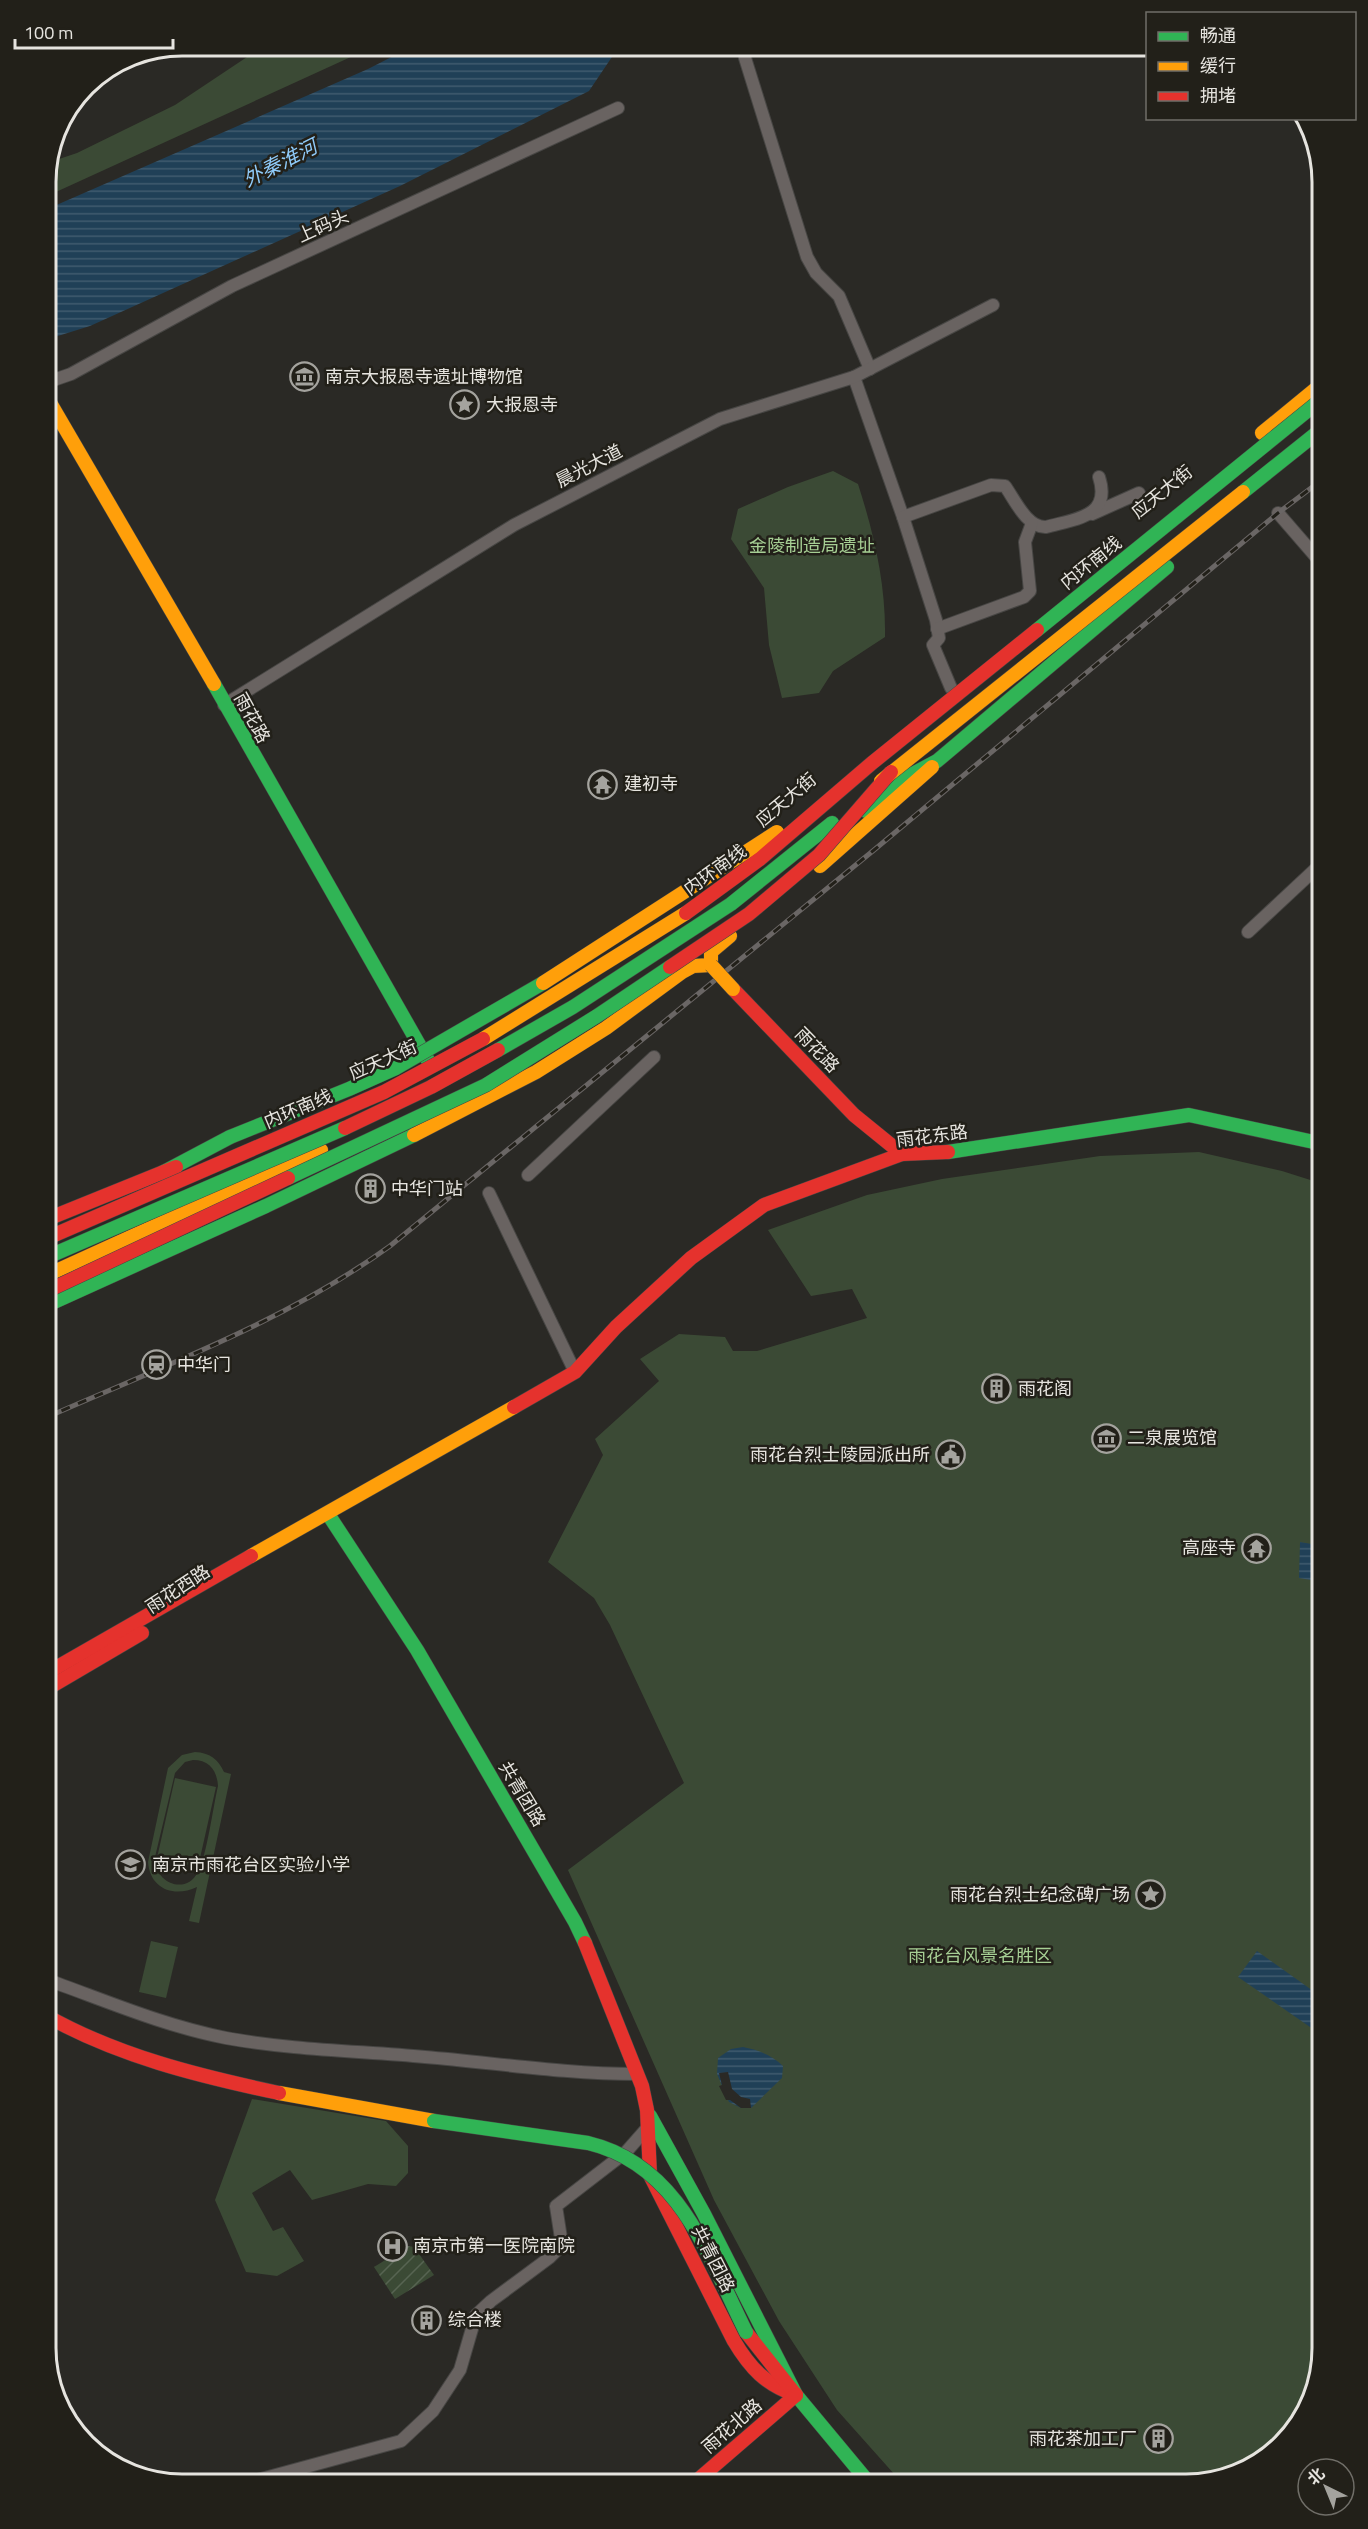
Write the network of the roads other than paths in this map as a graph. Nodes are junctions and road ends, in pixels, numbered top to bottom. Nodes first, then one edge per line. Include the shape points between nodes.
1 (745, 58) dead end
2 (618, 108) dead end
3 (993, 305) dead end
4 (870, 369) junction
5 (854, 377) junction
6 (56, 379) edge
7 (1312, 392) edge
8 (1312, 407) edge
9 (56, 413) edge
10 (1312, 437) edge
11 (1312, 449) edge
12 (1099, 477) dead end
13 (1139, 494) dead end
14 (1278, 513) dead end
15 (1091, 514) junction
16 (903, 517) junction
17 (1032, 523) junction
18 (1312, 552) edge
19 (938, 629) junction
20 (951, 688) junction
21 (224, 705) junction
22 (982, 724) junction
23 (938, 761) junction
24 (891, 772) junction
25 (811, 816) junction
26 (1312, 872) edge
27 (1248, 932) dead end
28 (711, 966) junction
29 (654, 1057) dead end
30 (428, 1060) junction
31 (443, 1095) junction
32 (461, 1112) junction
33 (472, 1123) dead end
34 (1312, 1142) edge
35 (902, 1154) junction
36 (162, 1173) junction
37 (528, 1175) dead end
38 (489, 1193) dead end
39 (56, 1216) edge
40 (56, 1234) edge
41 (56, 1253) edge
42 (56, 1271) edge
43 (56, 1287) edge
44 (56, 1301) edge
45 (575, 1372) junction
46 (328, 1514) junction
47 (56, 1668) edge
48 (56, 1684) edge
49 (56, 1983) edge
50 (56, 2020) edge
51 (637, 2074) junction
52 (647, 2110) junction
53 (648, 2126) junction
54 (796, 2395) junction
55 (283, 2473) edge
56 (705, 2474) edge
57 (861, 2474) edge

1 - 4 street via 807,257 816,273 839,296
2 - 6 street, 上码头 via 232,286
3 - 4 street, 晨光大道
4 - 5 street, 晨光大道
5 - 16 street
5 - 21 street, 晨光大道 via 720,419 534,515
7 - 20 main road, 应天大街
8 - 25 main road, 内环南线, bridge
9 - 21 main road, 雨花路
10 - 24 main road, 内环南线, bridge
11 - 22 main road via 1152,578
12 - 15 street via 1103,489
13 - 15 street
14 - 18 street
15 - 17 street via 1046,527
16 - 17 street via 991,485 1005,486
16 - 19 street
17 - 19 street via 1025,542 1030,591 1017,601
19 - 20 street via 939,638 933,645
20 - 22 main road
20 - 30 main road, 应天大街 via 733,867 568,977
21 - 30 main road, 雨花路
22 - 23 main road
23 - 28 main road via 811,873 722,941 711,952
23 - 31 main road via 908,777 823,847 692,943 487,1074
24 - 41 main road, 内环南线, bridge via 731,904 573,1007 431,1088 358,1123
24 - 43 main road, bridge via 819,855 749,914 625,998 486,1084
25 - 36 main road, bridge via 739,853 558,973 417,1057 231,1137
25 - 40 main road, 内环南线, bridge via 687,913 483,1039 384,1092
26 - 27 street
28 - 32 main road via 693,966 682,972 606,1028
28 - 35 main road, 雨花路, bridge via 854,1115
29 - 37 street
30 - 31 main road, 雨花路
30 - 36 main road, 应天大街
31 - 32 main road
31 - 42 main road
32 - 33 main road
32 - 44 main road
34 - 35 main road, 雨花东路 via 1189,1115 962,1151
35 - 45 main road, 雨花东路 via 764,1205 691,1258 616,1327
36 - 39 main road, 应天大街
38 - 45 street
45 - 46 main road, 雨花西路
46 - 47 main road, 雨花西路
46 - 48 main road, 雨花西路 via 117,1650
46 - 51 main road, 共青团路 via 417,1650 548,1871 593,1960
49 - 51 street via 225,2038 571,2073
50 - 54 main road, bridge via 141,2057 243,2085 358,2111 609,2148 639,2164 667,2188 686,2212 746,2332
51 - 52 main road, 共青团路
52 - 53 main road, 共青团路
52 - 54 main road, 共青团路
53 - 54 main road, 共青团路 via 650,2175 743,2357 764,2381
53 - 55 street via 626,2152 556,2206 562,2245 476,2315 460,2370 433,2411 401,2441
54 - 56 main road, 雨花北路
54 - 57 main road, 共青团路

